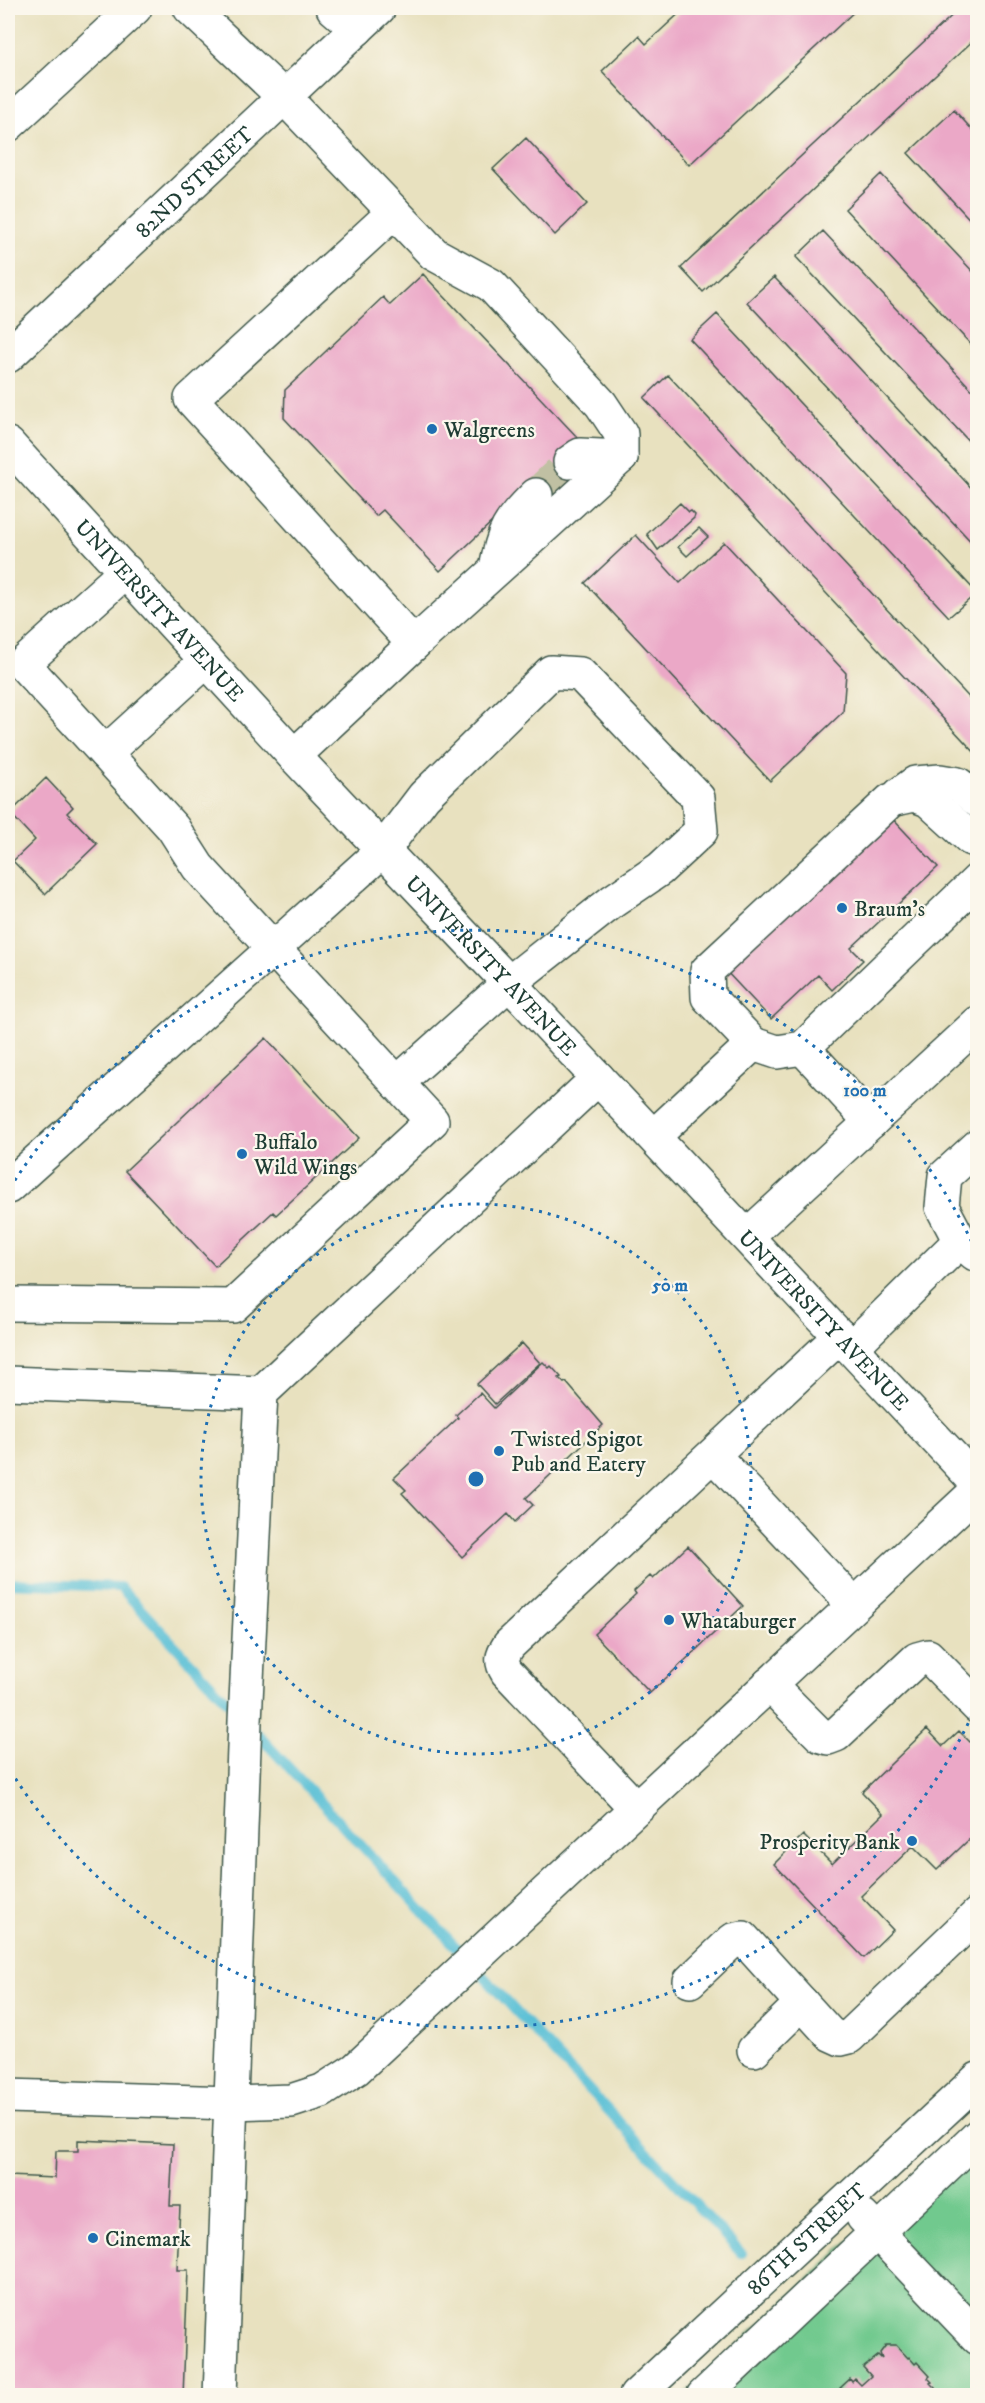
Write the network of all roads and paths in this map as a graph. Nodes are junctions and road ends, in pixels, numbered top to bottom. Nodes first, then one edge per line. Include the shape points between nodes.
1 (135, 8) edge
2 (190, 8) edge
3 (356, 15) edge
4 (284, 97) junction
5 (8, 125) edge
6 (394, 212) junction
7 (8, 356) edge
8 (8, 444) edge
9 (621, 457) junction
10 (570, 462) tunnel mouth
11 (536, 495) tunnel mouth
12 (496, 569) junction
13 (126, 571) junction
14 (414, 644) junction
15 (15, 656) edge
16 (206, 661) junction
17 (105, 753) junction
18 (294, 756) junction
19 (891, 800) junction
20 (978, 801) edge
21 (978, 842) edge
22 (383, 850) junction
23 (978, 880) edge
24 (272, 949) junction
25 (509, 982) junction
26 (978, 1023) edge
27 (753, 1044) junction
28 (803, 1048) junction
29 (598, 1078) junction
30 (397, 1083) junction
31 (871, 1122) junction
32 (654, 1136) junction
33 (978, 1146) edge
34 (8, 1187) edge
35 (747, 1236) junction
36 (969, 1248) edge
37 (8, 1304) edge
38 (845, 1342) junction
39 (8, 1383) edge
40 (261, 1393) junction
41 (713, 1455) junction
42 (978, 1484) edge
43 (978, 1490) edge
44 (854, 1605) junction
45 (769, 1684) junction
46 (973, 1691) edge
47 (636, 1808) junction
48 (974, 1925) edge
49 (690, 1981) dead end
50 (802, 2003) junction
51 (754, 2050) dead end
52 (978, 2079) edge
53 (8, 2096) edge
54 (231, 2103) junction
55 (978, 2136) edge
56 (847, 2199) junction
57 (877, 2232) junction
58 (978, 2338) edge
59 (220, 2396) edge
60 (636, 2396) edge
61 (703, 2396) edge

1 - 5 main road
2 - 4 main road
3 - 4 main road, 82ND STREET
4 - 6 main road
4 - 7 main road, 82ND STREET
6 - 9 main road via 434,254 491,285 601,405 621,434
6 - 14 main road via 190,399
8 - 13 main road, UNIVERSITY AVENUE
9 - 10 main road via 580,455
9 - 12 main road
11 - 12 main road via 510,521
12 - 14 main road
13 - 15 main road
13 - 16 main road, UNIVERSITY AVENUE
14 - 18 main road
15 - 17 main road
16 - 17 main road
16 - 18 main road, UNIVERSITY AVENUE
17 - 24 main road via 173,828 198,867
18 - 22 main road, UNIVERSITY AVENUE
19 - 20 main road via 915,783 940,780 958,784
19 - 21 main road via 914,795 928,800
19 - 27 main road via 707,971 708,997
22 - 24 main road
22 - 25 main road, UNIVERSITY AVENUE
22 - 25 main road via 424,796 551,672 580,674 698,798 701,831 660,869
23 - 28 main road
24 - 30 main road
24 - 34 main road
25 - 29 main road, UNIVERSITY AVENUE
25 - 30 main road
26 - 31 main road
27 - 28 main road via 777,1052
27 - 32 main road
28 - 31 main road
29 - 32 main road, UNIVERSITY AVENUE
29 - 40 main road
30 - 37 main road via 432,1121 233,1306
31 - 35 main road
32 - 35 main road, UNIVERSITY AVENUE
33 - 36 main road via 945,1176 942,1207
35 - 38 main road, UNIVERSITY AVENUE
36 - 38 main road
38 - 41 main road
38 - 42 main road, UNIVERSITY AVENUE
39 - 40 main road
40 - 54 main road
41 - 44 main road
41 - 47 main road via 502,1655 507,1672
43 - 44 main road
44 - 45 main road
45 - 46 main road via 821,1736 828,1738 917,1659 928,1656
45 - 47 main road
47 - 54 main road via 356,2069 322,2091 291,2102
48 - 50 main road via 849,2037 840,2039 830,2034
49 - 50 main road via 733,1940 743,1938
50 - 51 main road
52 - 56 main road, 86TH STREET
53 - 54 main road
54 - 59 main road
55 - 57 main road
56 - 57 main road
56 - 60 main road, 86TH STREET
57 - 58 main road
57 - 61 main road

